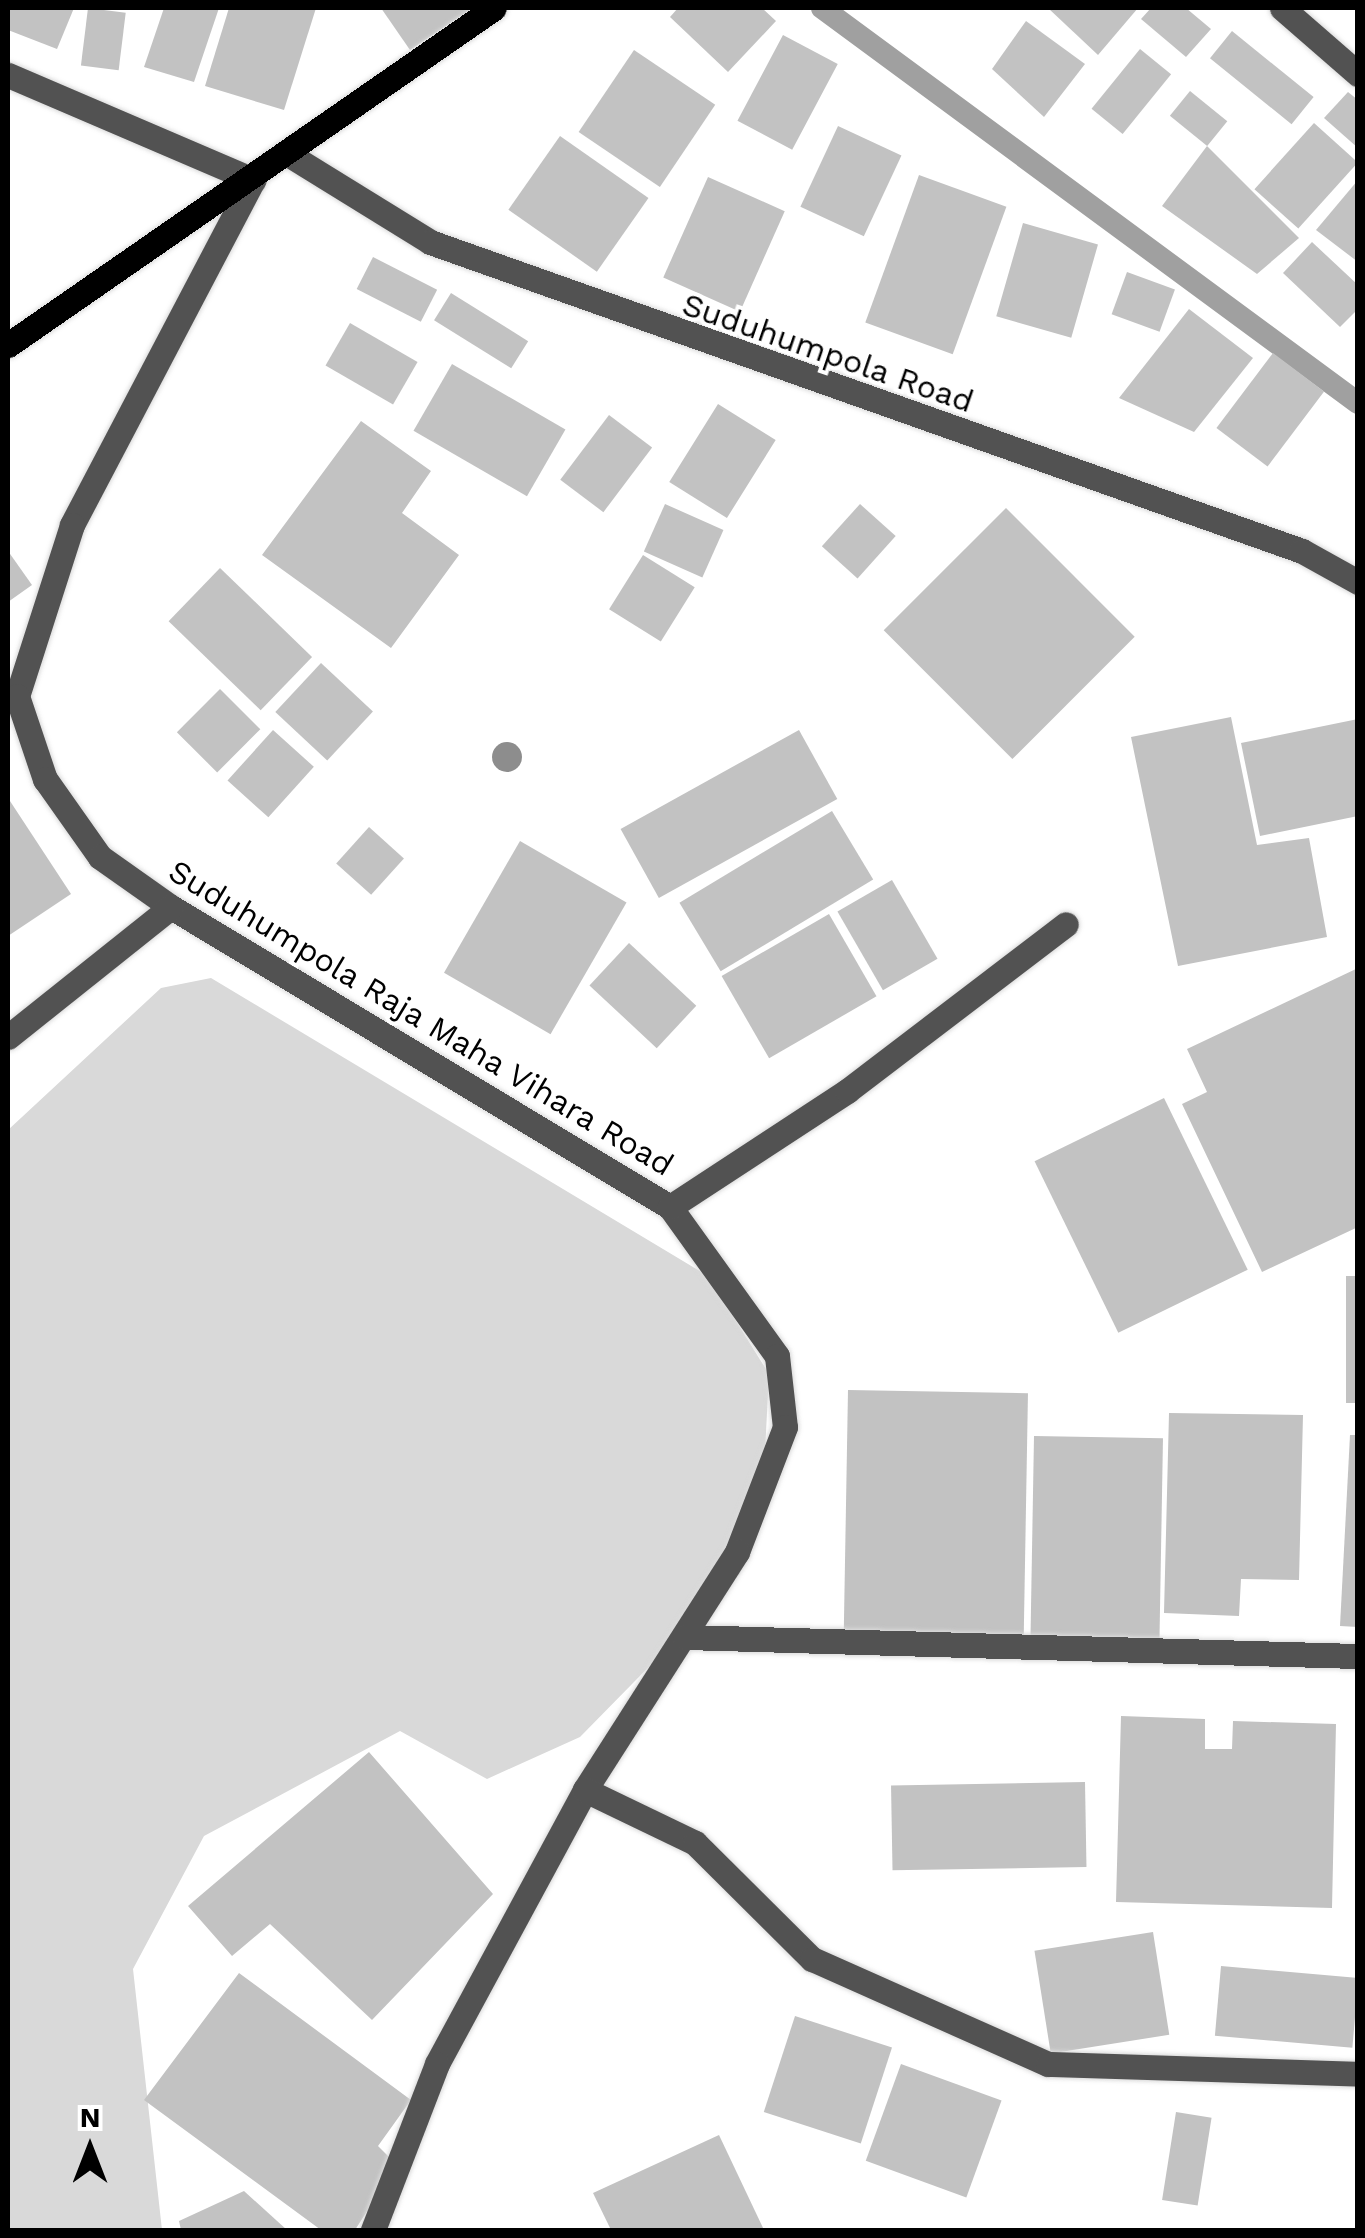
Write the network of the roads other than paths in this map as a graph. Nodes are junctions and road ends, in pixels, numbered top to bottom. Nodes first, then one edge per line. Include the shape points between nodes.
1 (494, 8) edge
2 (1282, 8) edge
3 (1358, 74) edge
4 (8, 75) edge
5 (292, 156) junction
6 (253, 180) junction
7 (8, 345) edge
8 (1358, 582) edge
9 (170, 907) junction
10 (1066, 924) dead end
11 (8, 1038) edge
12 (670, 1207) junction
13 (685, 1637) junction
14 (1358, 1656) edge
15 (585, 1790) junction
16 (1358, 2074) edge
17 (373, 2230) edge

1 - 5 main road
2 - 3 street
4 - 6 street
5 - 6 main road
5 - 8 street, Suduhumpola Road via 430,242 1302,551
6 - 7 main road
6 - 9 street, Suduhumpola Raja Maha Vihara Road via 72,525 17,696 45,779 100,857
9 - 11 street
9 - 12 street, Suduhumpola Raja Maha Vihara Road
10 - 12 street via 847,1090
12 - 13 street, Suduhumpola Raja Maha Vihara Road via 778,1356 784,1428 737,1552
13 - 14 street
13 - 15 street, Suduhumpola Raja Maha Vihara Road
15 - 16 street via 695,1844 812,1958 1048,2064
15 - 17 street, Suduhumpola Raja Maha Vihara Road via 438,2064

